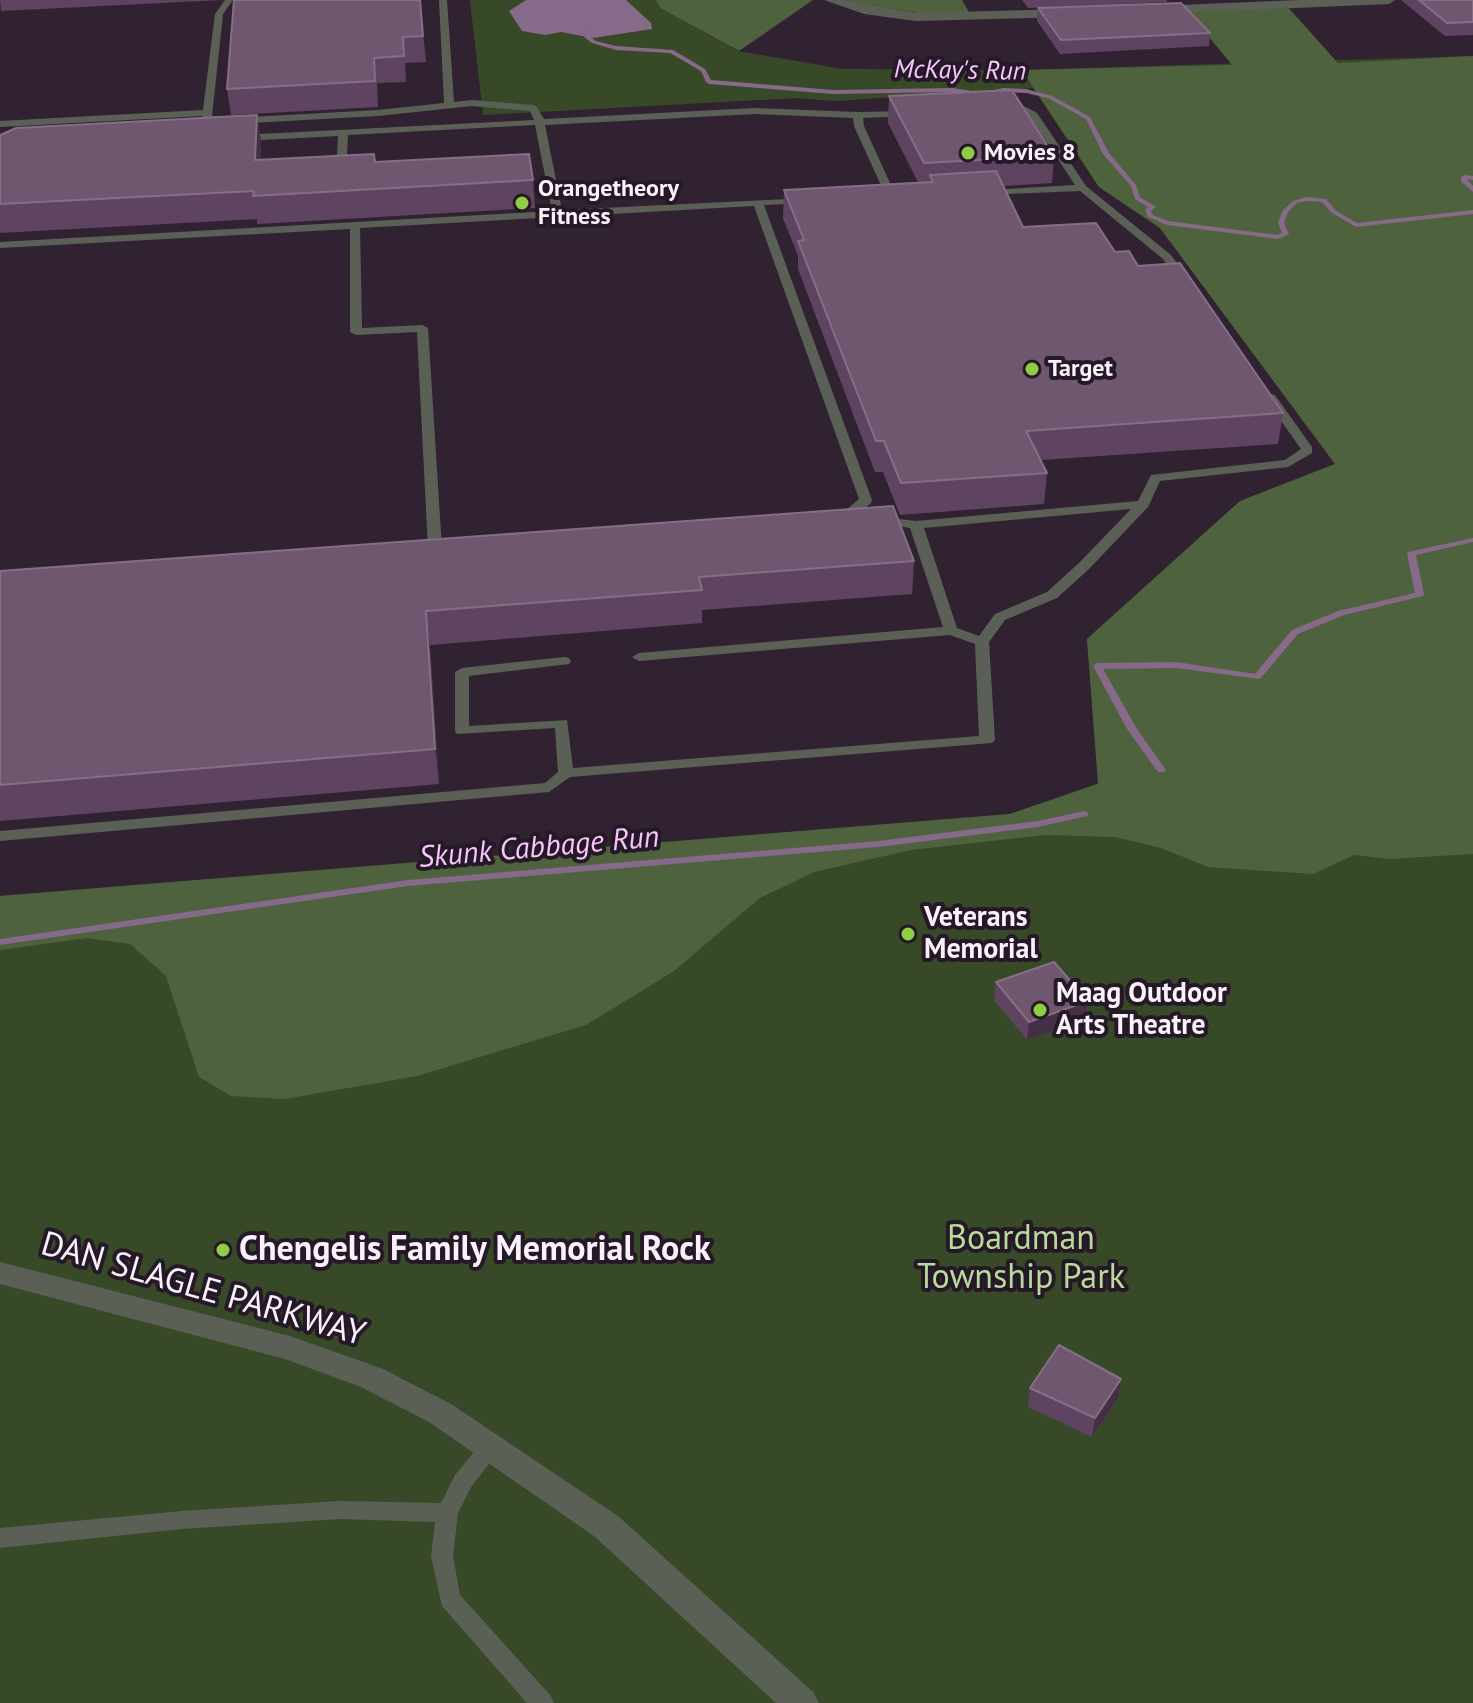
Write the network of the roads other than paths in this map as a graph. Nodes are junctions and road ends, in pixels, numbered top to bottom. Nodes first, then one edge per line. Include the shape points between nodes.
1 (443, 0) edge
2 (830, 0) edge
3 (1389, 0) edge
4 (227, 4) edge
5 (241, 8) edge
6 (1145, 10) edge
7 (1090, 13) edge
8 (449, 105) junction
9 (991, 109) edge
10 (917, 112) edge
11 (207, 113) junction
12 (858, 115) junction
13 (540, 122) junction
14 (0, 124) edge
15 (343, 133) junction
16 (233, 139) edge
17 (549, 168) junction
18 (533, 169) edge
19 (379, 172) edge
20 (1082, 188) junction
21 (890, 194) junction
22 (979, 194) edge
23 (861, 196) edge
24 (905, 196) edge
25 (817, 199) edge
26 (758, 203) junction
27 (558, 214) junction
28 (355, 225) junction
29 (0, 245) edge
30 (1194, 294) edge
31 (1266, 391) edge
32 (1143, 504) junction
33 (850, 514) junction
34 (822, 520) edge
35 (916, 525) junction
36 (450, 548) edge
37 (435, 549) junction
38 (419, 550) edge
39 (951, 631) junction
40 (982, 642) junction
41 (639, 657) dead end
42 (564, 661) dead end
43 (566, 773) junction
44 (0, 836) edge
45 (0, 1273) edge
46 (492, 1446) junction
47 (447, 1513) junction
48 (0, 1538) edge
49 (542, 1703) edge
50 (801, 1703) edge

1 - 8 lane
2 - 7 street via 927,18
3 - 6 street
4 - 5 lane
4 - 11 lane via 219,14
8 - 11 lane via 231,121 207,118
8 - 13 lane via 533,108
9 - 20 lane via 1013,108 1034,115
10 - 12 lane
11 - 14 lane
12 - 13 lane via 755,111
12 - 21 lane
13 - 15 lane
13 - 17 lane
15 - 16 lane
15 - 19 lane via 342,155
17 - 18 lane
17 - 27 lane
20 - 22 lane
20 - 30 lane via 1167,257
21 - 23 lane
21 - 24 lane
25 - 26 lane
26 - 27 lane
26 - 33 lane via 866,500
27 - 28 lane
28 - 29 lane
28 - 37 lane via 356,332 422,328
31 - 32 lane via 1308,450 1288,463 1155,478
32 - 35 lane
32 - 40 lane via 1052,595 1000,617
33 - 34 lane
33 - 35 lane
35 - 39 lane
36 - 37 lane
37 - 38 lane
39 - 40 lane
39 - 41 lane
40 - 43 lane via 987,740
42 - 43 lane via 462,672 462,731 562,723
43 - 44 lane via 549,787
45 - 46 street, DAN SLAGLE PARKWAY via 290,1348 372,1378
46 - 47 lane via 463,1481
46 - 50 street, DAN SLAGLE PARKWAY via 606,1526
47 - 48 lane via 312,1512
47 - 49 lane via 442,1556 450,1599

